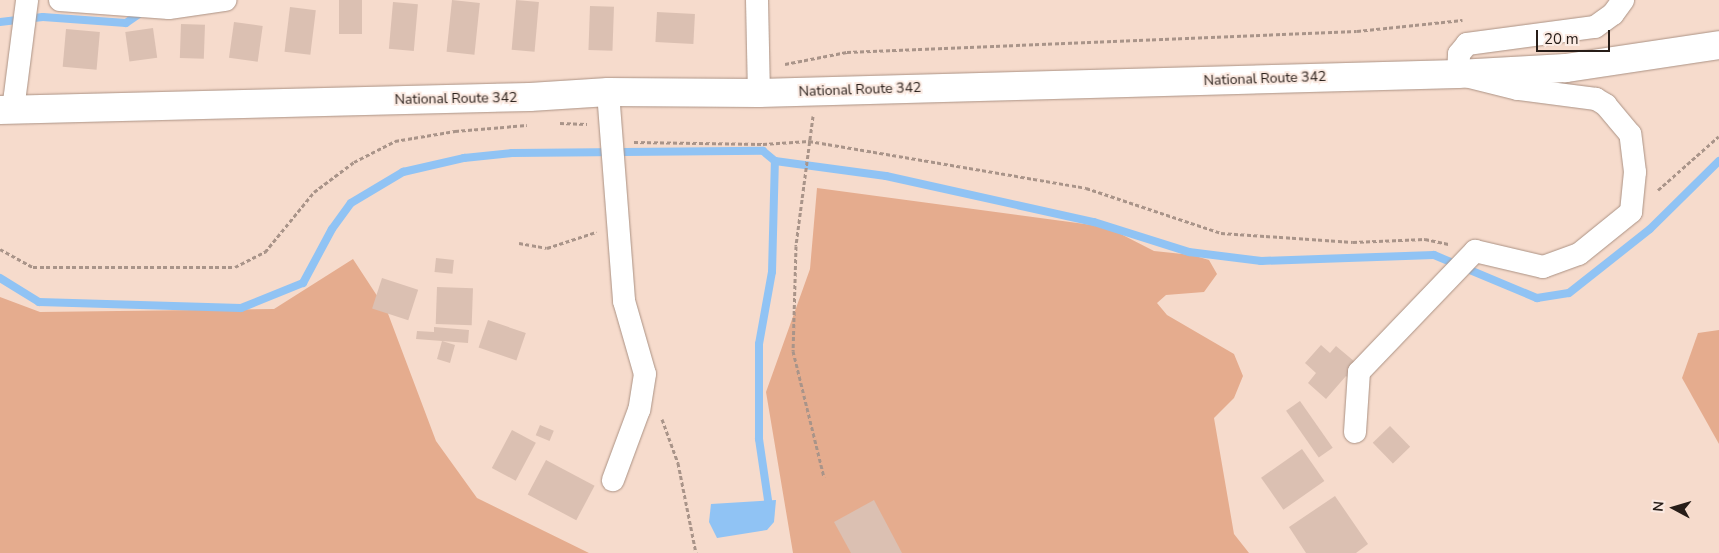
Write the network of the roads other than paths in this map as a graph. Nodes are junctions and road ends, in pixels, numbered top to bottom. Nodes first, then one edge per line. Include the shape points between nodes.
1 (26, 0) edge
2 (60, 0) edge
3 (225, 0) edge
4 (757, 0) edge
5 (1623, 0) edge
6 (1719, 45) edge
7 (1458, 74) junction
8 (760, 81) junction
9 (608, 92) junction
10 (6, 110) edge
11 (1356, 432) dead end
12 (613, 480) dead end

1 - 10 street
2 - 3 street via 169,8
4 - 8 street
5 - 7 street via 1613,14 1595,28 1467,44 1459,54
6 - 7 highway, National Route 342 via 1566,68
7 - 8 highway, National Route 342 via 817,91
7 - 11 street via 1518,89 1596,99 1606,105 1630,134 1635,172 1631,212 1579,254 1543,267 1475,251 1359,372
8 - 9 highway, National Route 342
9 - 10 highway, National Route 342 via 530,97
9 - 12 street via 615,226 624,301 646,374 639,410

